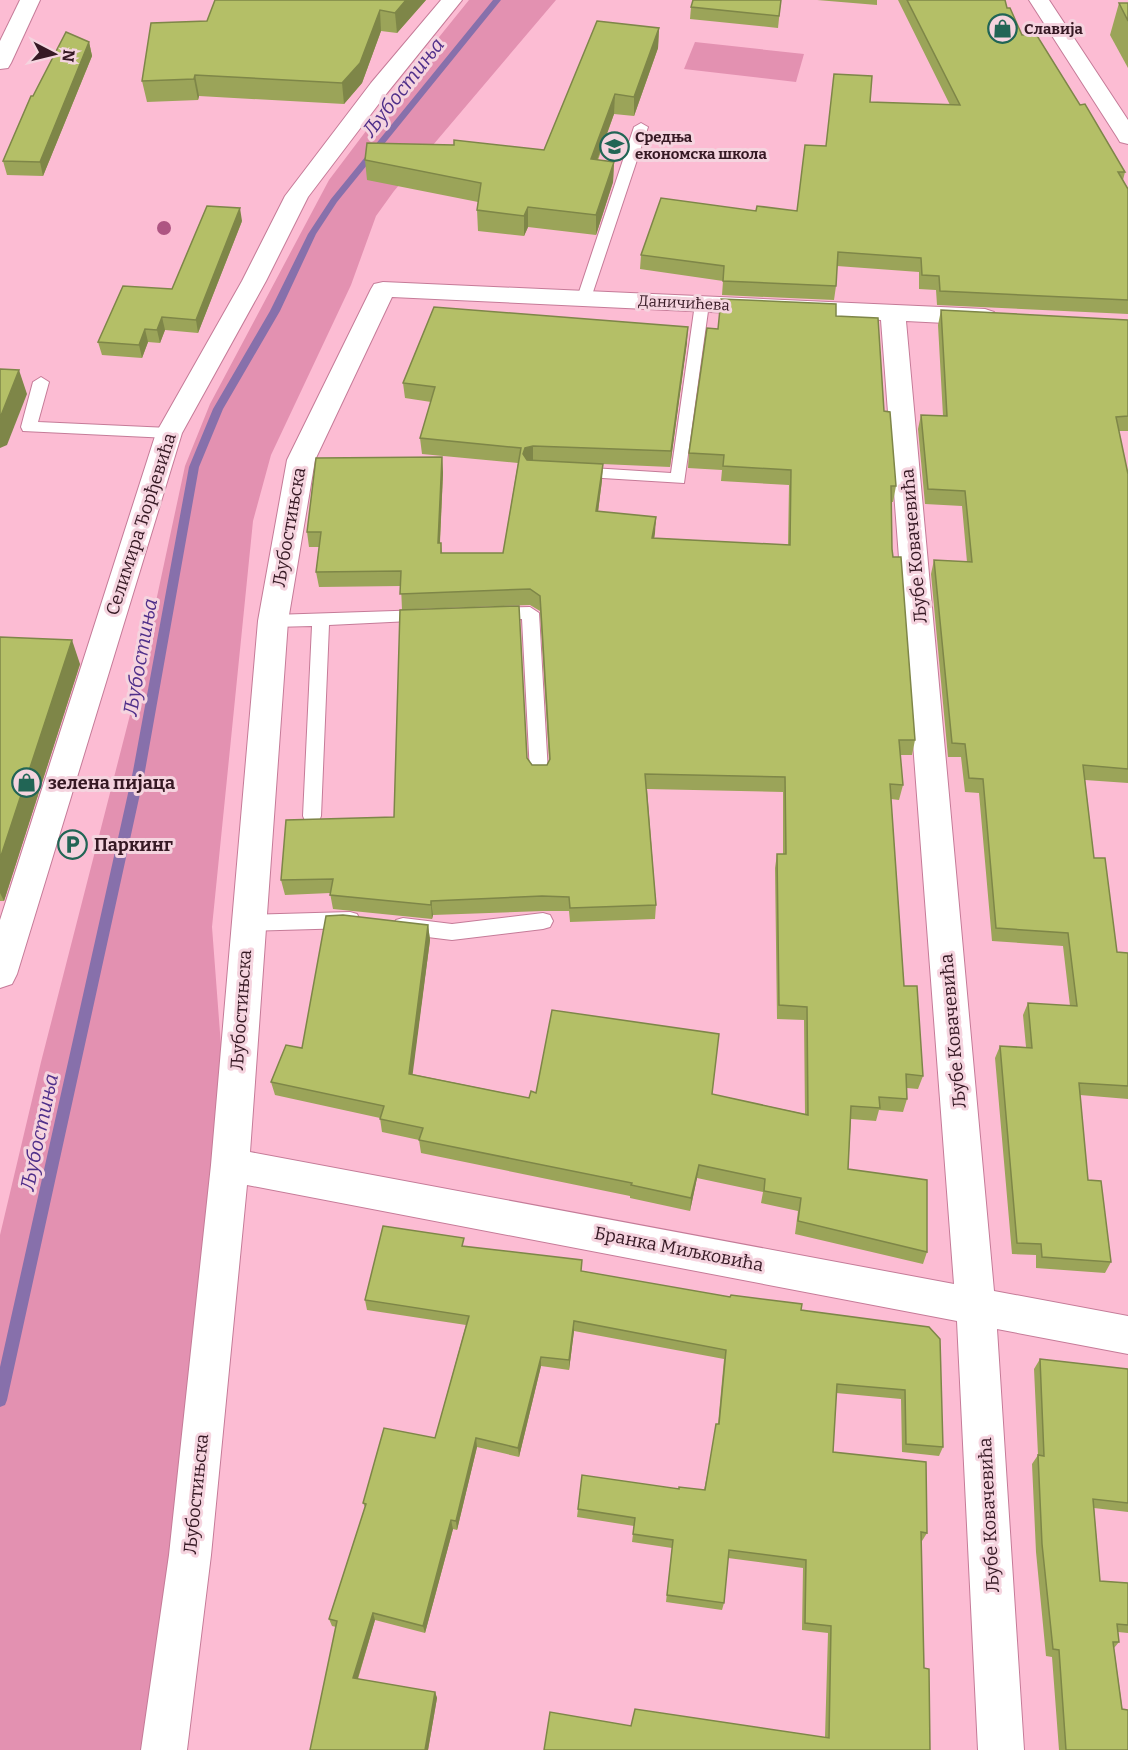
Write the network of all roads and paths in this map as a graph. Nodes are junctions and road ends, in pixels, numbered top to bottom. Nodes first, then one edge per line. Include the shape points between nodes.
1 (30, 0) edge
2 (452, 0) edge
3 (1039, 0) edge
4 (0, 63) edge
5 (641, 127) dead end
6 (1128, 136) edge
7 (383, 289) joint
8 (584, 298) junction
9 (702, 304) junction
10 (892, 312) junction
11 (1010, 318) edge
12 (41, 382) dead end
13 (169, 433) junction
14 (555, 471) edge
15 (472, 615) edge
16 (437, 616) edge
17 (321, 619) junction
18 (273, 621) junction
19 (538, 774) edge
20 (312, 816) dead end
21 (543, 921) dead end
22 (248, 923) junction
23 (0, 974) edge
24 (230, 1164) junction
25 (975, 1305) junction
26 (1128, 1335) edge
27 (164, 1750) edge
28 (1001, 1750) edge

1 - 4 street
2 - 13 street, Селимира Ђорђевића via 297,196
3 - 6 street
5 - 8 lane
7 - 8 street, Даничићева
7 - 18 street, Љубостињска via 301,460
8 - 9 street, Даничићева
9 - 10 street, Даничићева
9 - 14 lane via 678,479
10 - 11 street, Даничићева
10 - 25 street, Љубе Ковачевића
12 - 13 lane via 29,427
13 - 23 street, Селимира Ђорђевића
15 - 19 lane via 530,613
16 - 17 lane
17 - 18 lane
17 - 20 lane
18 - 22 street, Љубостињска
21 - 22 lane via 452,932 346,919
22 - 24 street, Љубостињска
24 - 25 street, Бранка Миљковића
24 - 27 street, Љубостињска via 190,1555
25 - 26 street, Бранка Миљковића
25 - 28 street, Љубе Ковачевића

